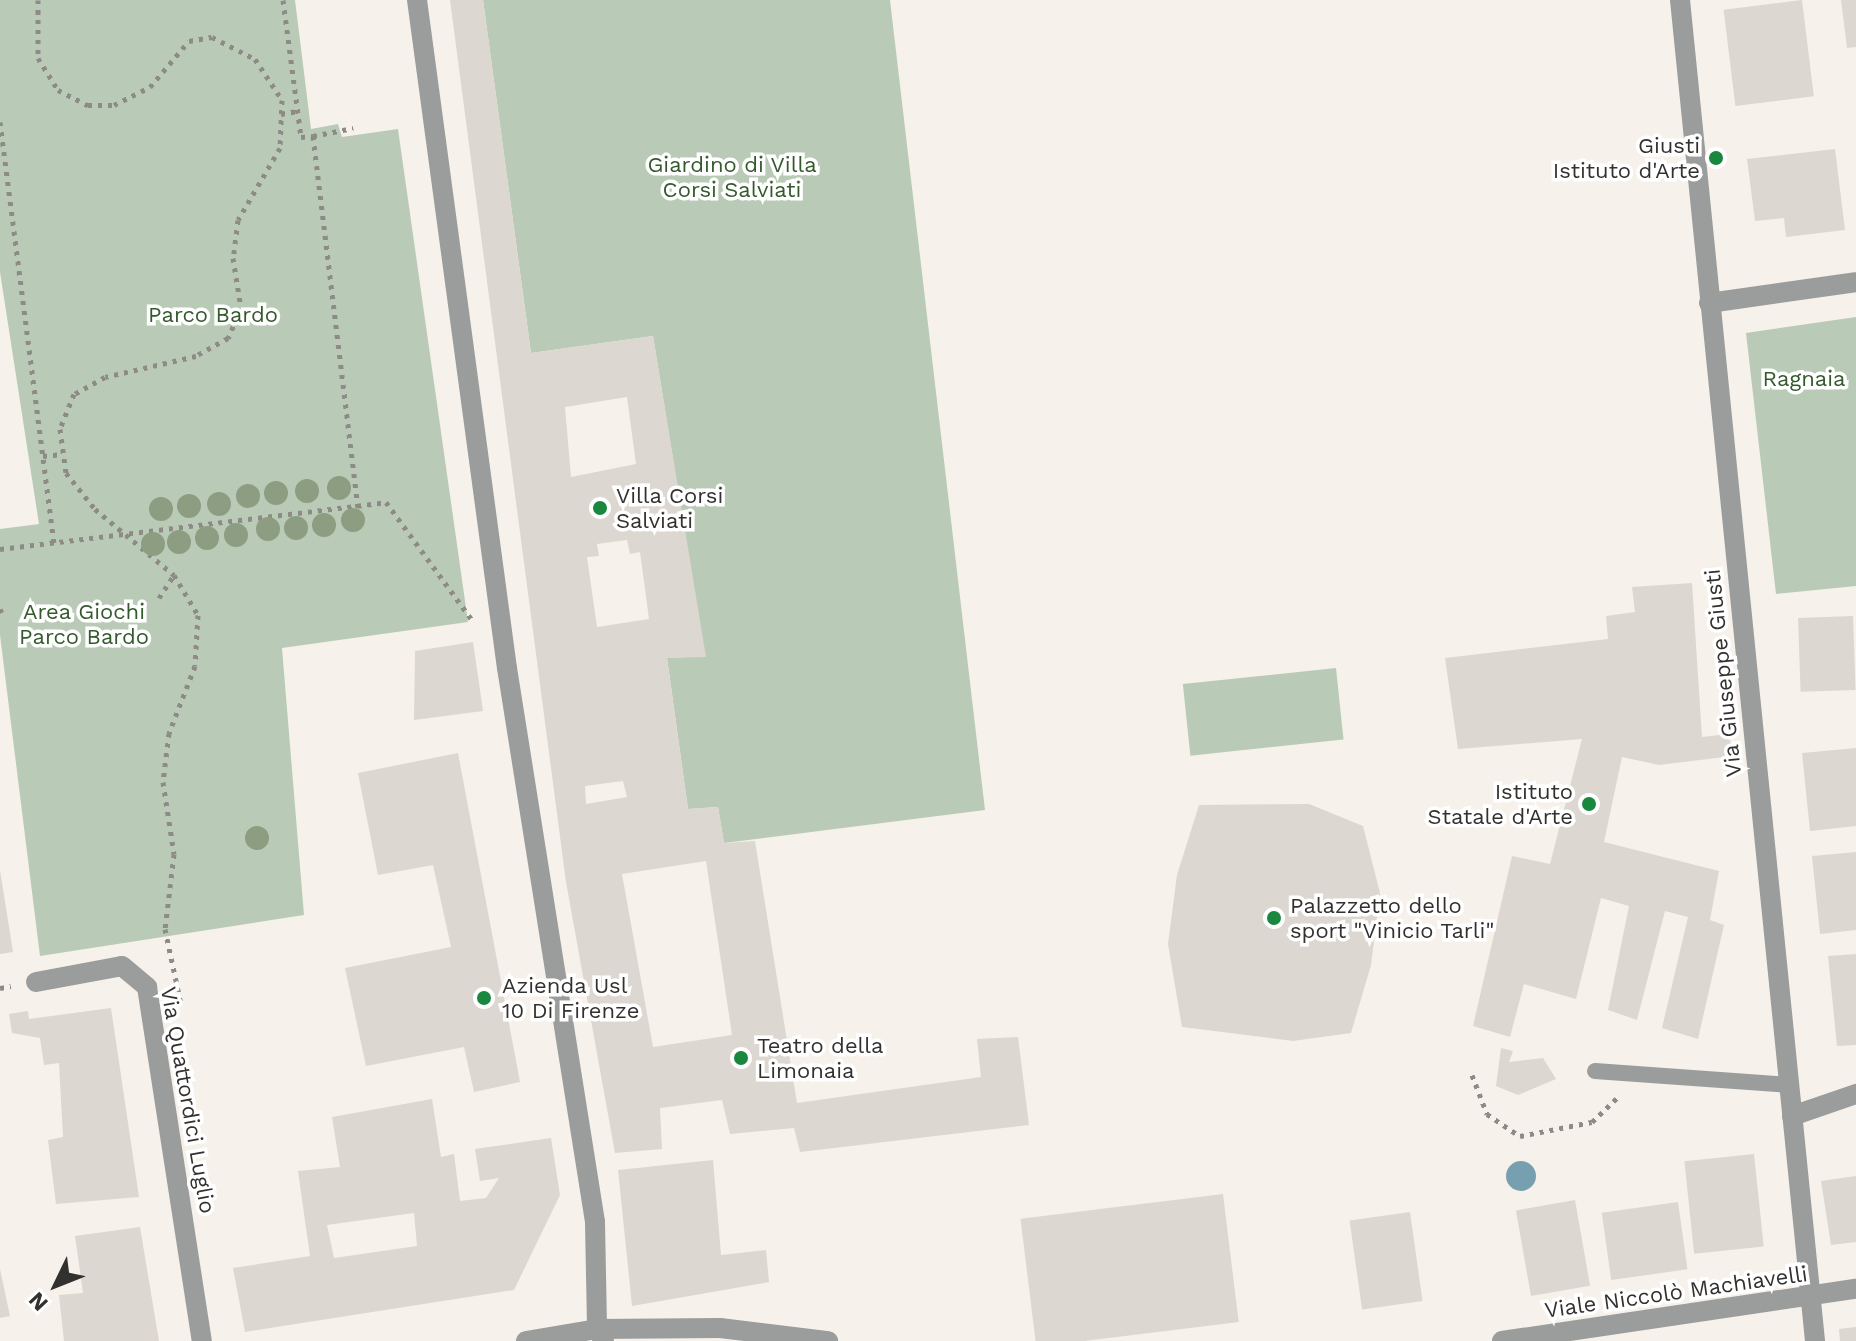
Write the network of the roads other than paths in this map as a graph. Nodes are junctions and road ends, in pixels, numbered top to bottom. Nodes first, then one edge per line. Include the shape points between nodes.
1 (417, 0) edge
2 (1680, 0) edge
3 (1856, 282) edge
4 (1709, 303) junction
5 (36, 982) dead end
6 (1595, 1071) dead end
7 (1789, 1085) junction
8 (1856, 1094) edge
9 (1792, 1116) junction
10 (1856, 1289) edge
11 (1811, 1296) junction
12 (600, 1335) edge
13 (202, 1341) edge
14 (526, 1341) edge
15 (828, 1341) edge
16 (1502, 1341) edge
17 (1815, 1341) edge

1 - 12 street via 490,550 595,1222
2 - 4 street, Via Giuseppe Giusti
3 - 4 street
4 - 7 street, Via Giuseppe Giusti
5 - 13 street, Via Quattordici Luglio via 122,966 147,987
6 - 7 lane
7 - 9 street, Via Giuseppe Giusti
8 - 9 street
9 - 11 street, Via Giuseppe Giusti
10 - 11 street, Viale Niccolò Machiavelli
11 - 16 street, Viale Niccolò Machiavelli
11 - 17 street, Via Giuseppe Giusti
12 - 14 street
12 - 15 street via 720,1328

